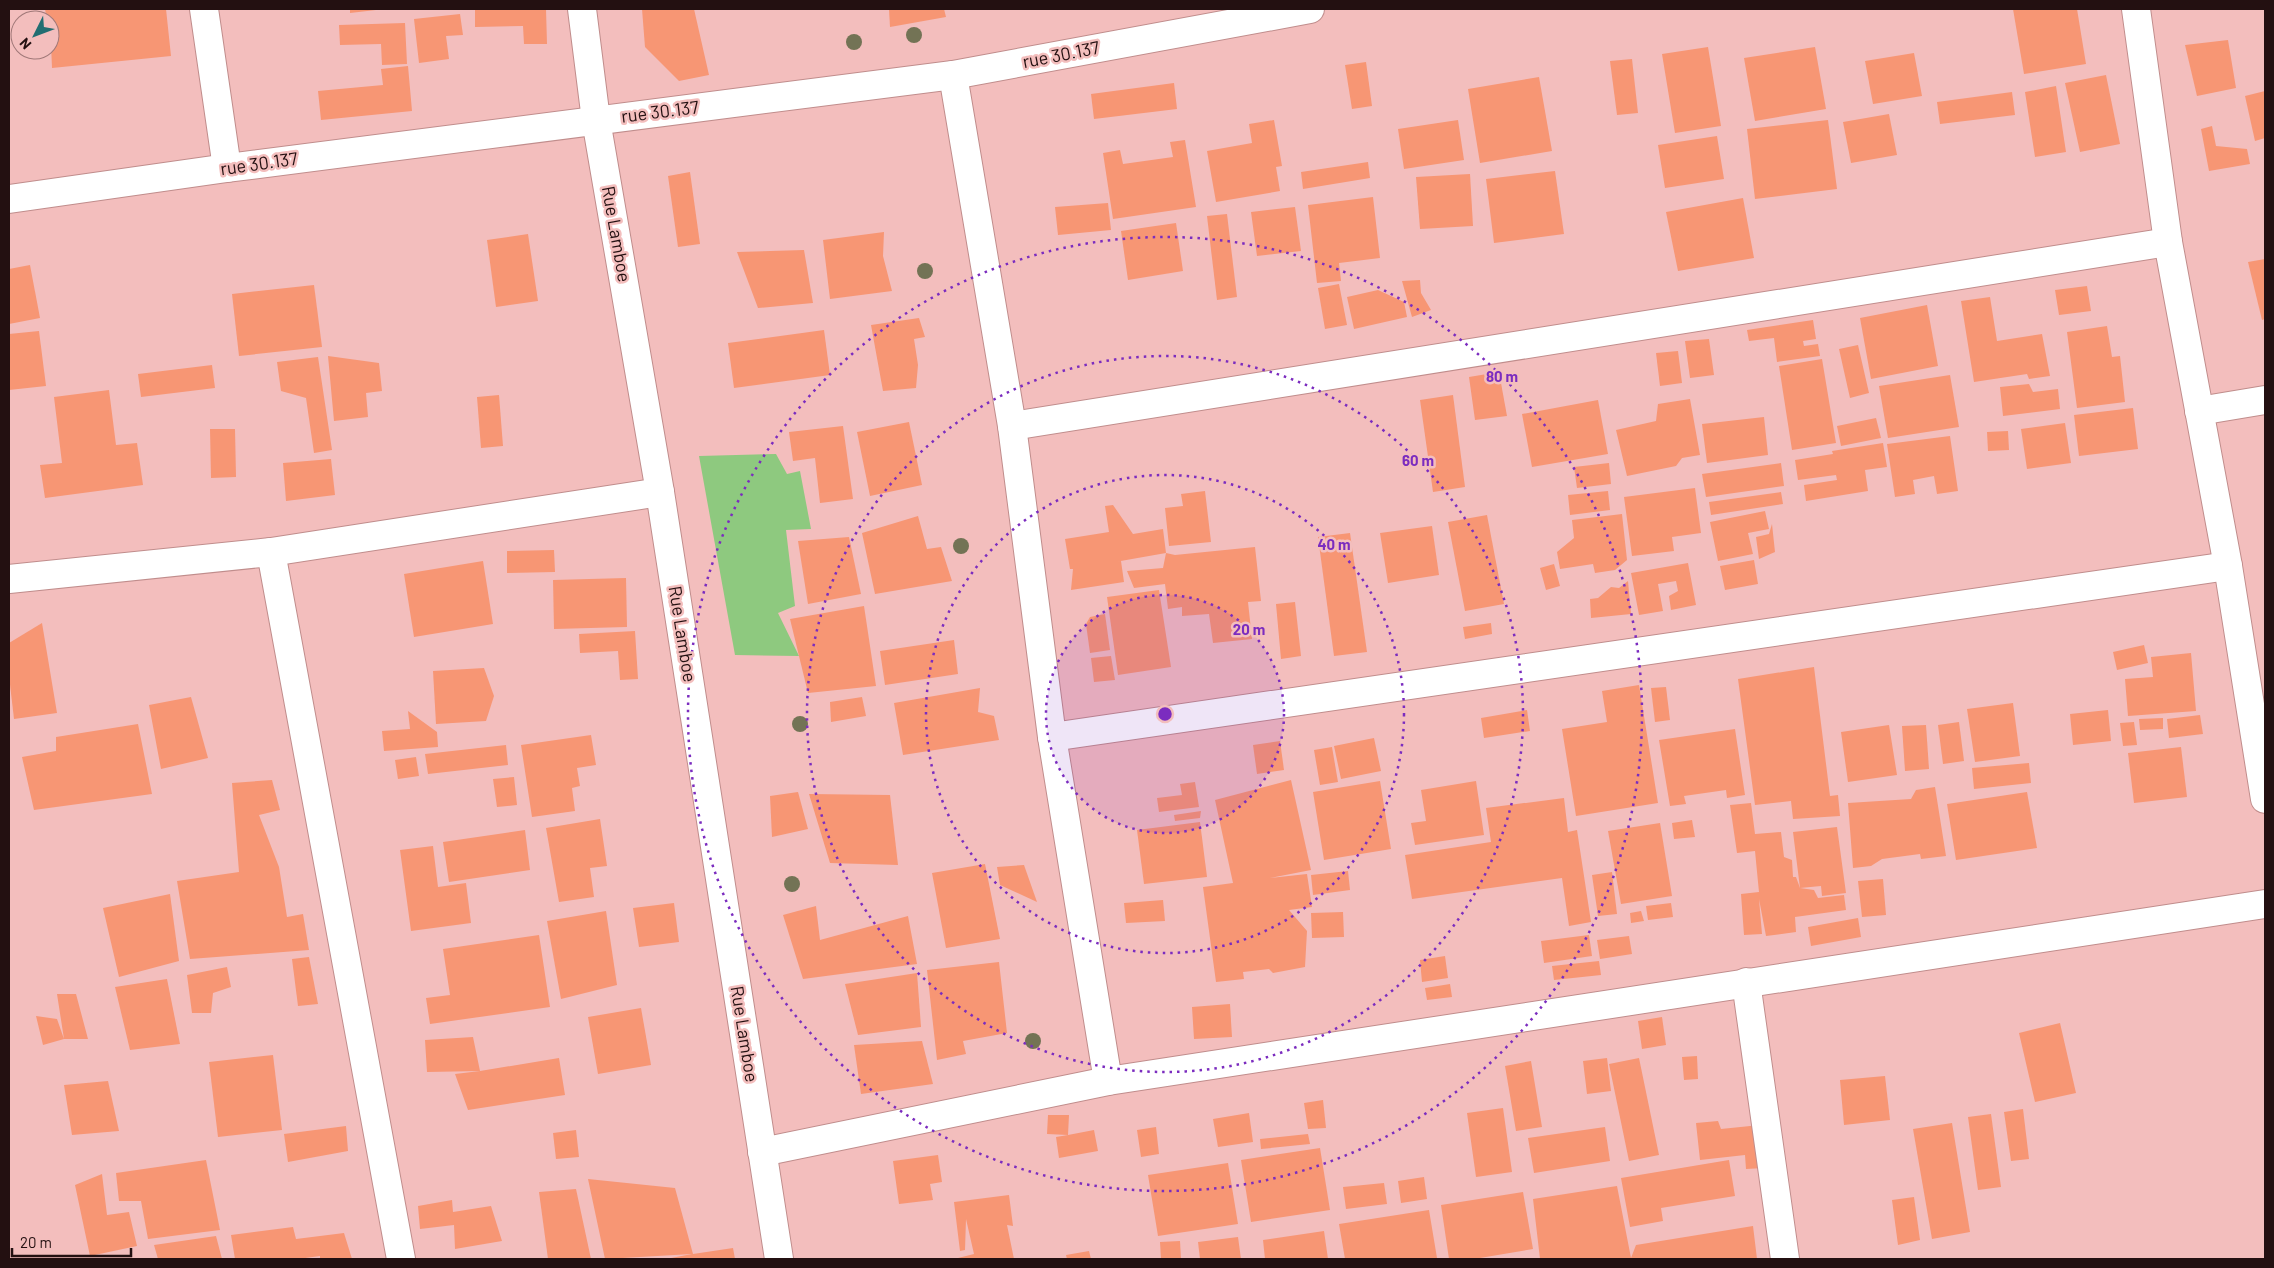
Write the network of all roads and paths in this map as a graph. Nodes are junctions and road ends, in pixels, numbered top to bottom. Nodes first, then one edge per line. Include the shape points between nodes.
1 (204, 9) edge
2 (582, 9) edge
3 (1310, 9) edge
4 (2136, 9) edge
5 (953, 75) junction
6 (596, 120) junction
7 (227, 168) junction
8 (9, 199) edge
9 (2168, 242) junction
10 (2265, 400) edge
11 (2199, 411) junction
12 (1012, 426) junction
13 (660, 492) junction
14 (271, 552) junction
15 (2228, 566) junction
16 (9, 579) edge
17 (1052, 737) junction
18 (2265, 799) edge
19 (2265, 904) edge
20 (1746, 982) junction
21 (1108, 1081) junction
22 (762, 1152) junction
23 (401, 1259) edge
24 (779, 1259) edge
25 (1786, 1259) edge

1 - 7 street
2 - 6 street, Rue Lamboe
3 - 5 street, rue 30.137
4 - 9 street
5 - 6 street, rue 30.137
5 - 12 street
6 - 7 street, rue 30.137
6 - 13 street, Rue Lamboe
7 - 8 street, rue 30.137
9 - 11 street
9 - 12 street
10 - 11 street
11 - 15 street
12 - 17 street
13 - 14 street
13 - 22 street, Rue Lamboe
14 - 16 street
14 - 23 street
15 - 17 street
15 - 18 street
17 - 21 street
19 - 20 street
20 - 21 street
20 - 25 street
21 - 22 street
22 - 24 street, Rue Lamboe

